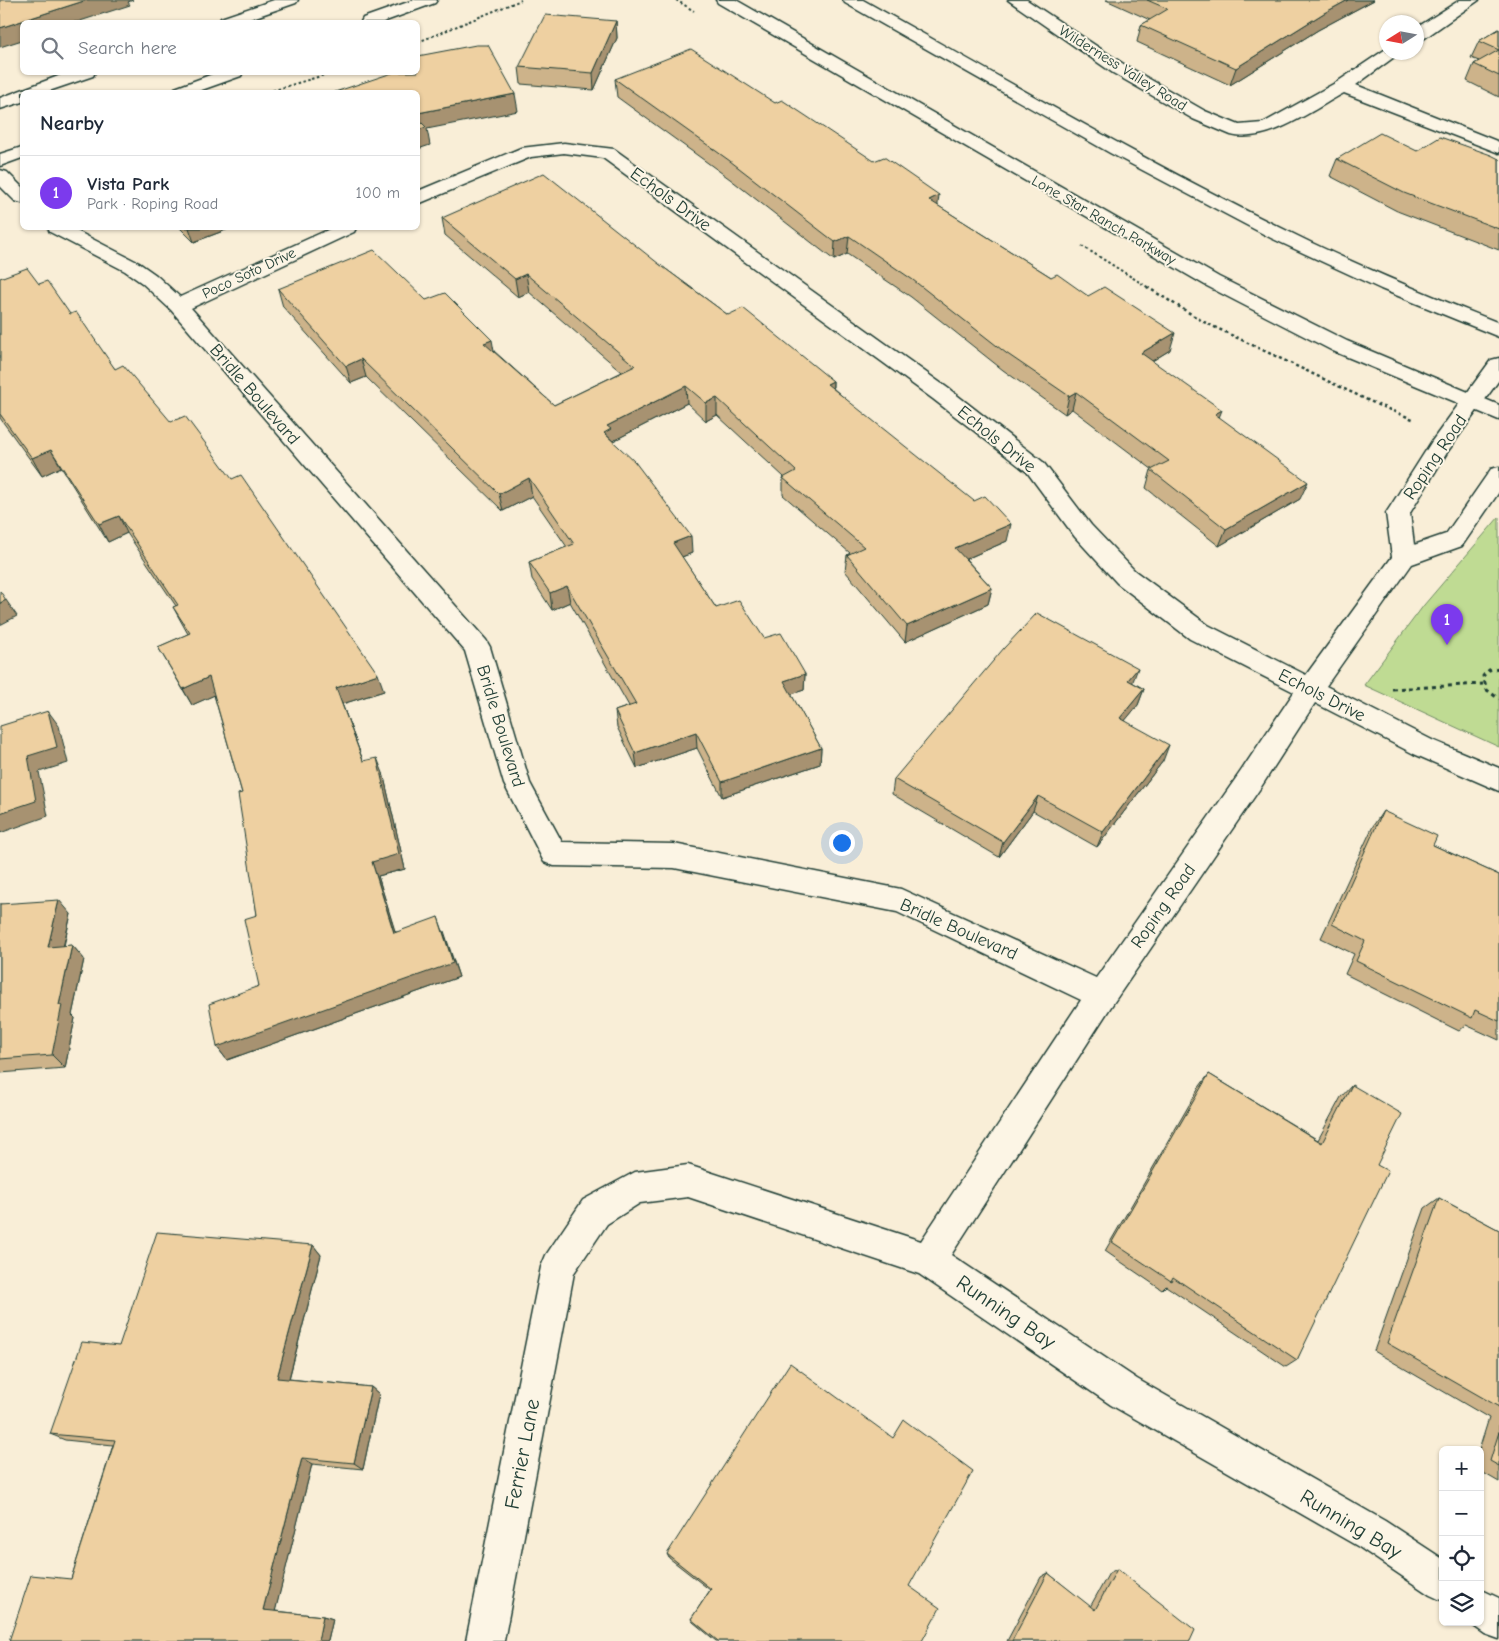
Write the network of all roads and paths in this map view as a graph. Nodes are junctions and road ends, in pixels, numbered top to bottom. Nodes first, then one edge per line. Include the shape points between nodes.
1 (290, 0) edge
2 (429, 0) edge
3 (521, 0) edge
4 (724, 0) edge
5 (851, 0) edge
6 (1016, 0) edge
7 (1471, 0) edge
8 (233, 20) edge
9 (374, 20) edge
10 (1424, 31) edge
11 (420, 41) edge
12 (1381, 60) edge
13 (79, 75) edge
14 (227, 75) edge
15 (324, 75) edge
16 (1343, 86) junction
17 (37, 90) edge
18 (186, 90) edge
19 (275, 90) edge
20 (20, 97) edge
21 (0, 104) edge
22 (1499, 148) edge
23 (20, 153) edge
24 (0, 160) edge
25 (0, 176) edge
26 (20, 195) edge
27 (420, 197) edge
28 (61, 230) edge
29 (343, 230) edge
30 (178, 306) junction
31 (1499, 331) edge
32 (1499, 365) edge
33 (1472, 402) junction
34 (1499, 413) edge
35 (1499, 474) edge
36 (1404, 558) junction
37 (1499, 668) edge
38 (1483, 684) junction
39 (1309, 688) junction
40 (1385, 690) dead end
41 (1499, 699) edge
42 (1499, 780) edge
43 (1101, 995) junction
44 (928, 1260) junction
45 (558, 1267) joint
46 (1442, 1581) edge
47 (1484, 1611) edge
48 (1499, 1620) edge
49 (485, 1641) edge

1 - 8 street
2 - 9 street
3 - 11 path
4 - 33 street, Lone Star Ranch Parkway via 1205,277 1340,346
5 - 31 street via 1279,234
6 - 16 street, Wilderness Valley Road via 1119,70 1237,131 1267,128
7 - 10 street
12 - 16 street, Wilderness Valley Road
13 - 17 street
14 - 18 street
15 - 19 path
16 - 22 street
20 - 21 street
23 - 24 street
25 - 26 street
27 - 39 street, Echols Drive via 527,152 564,148 608,153 925,383 1035,467 1083,531 1126,577 1199,632
28 - 30 street, Bridle Boulevard via 132,267
29 - 30 street, Poco Soto Drive
30 - 43 street, Bridle Boulevard via 477,647 517,784 554,854 674,856 900,900
32 - 33 street, Roping Road
33 - 34 street, Lone Star Ranch Parkway
33 - 36 street, Roping Road via 1398,512
35 - 36 street via 1454,540
36 - 39 street, Roping Road
37 - 38 path via 1489,670 1483,676
38 - 40 path
38 - 41 path
39 - 42 street, Echols Drive via 1423,747
39 - 43 street, Roping Road via 1251,779
43 - 44 street, Roping Road
44 - 45 street, Running Bay via 688,1181 635,1188 595,1212
44 - 46 street, Running Bay via 1124,1392 1372,1534
45 - 49 street, Ferrier Lane
47 - 48 street

